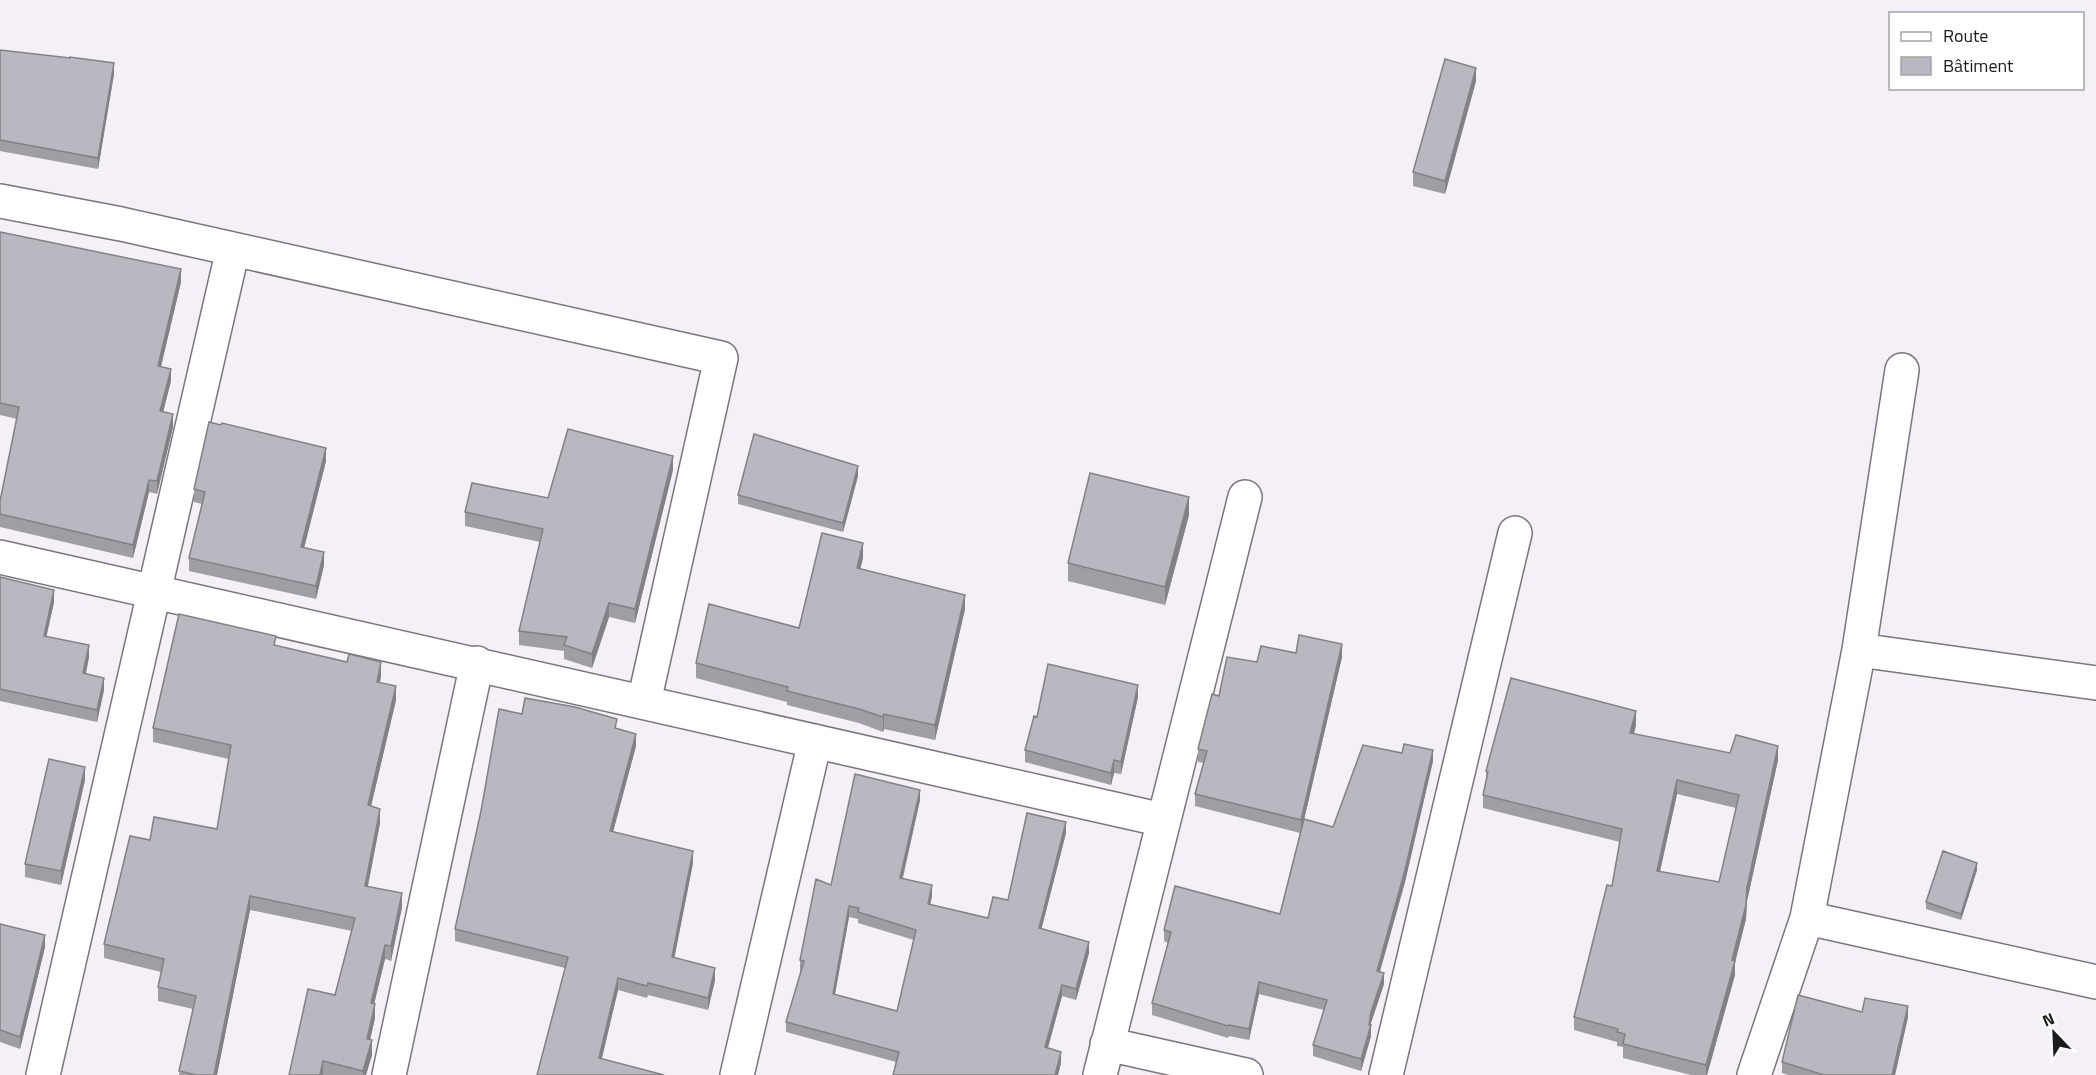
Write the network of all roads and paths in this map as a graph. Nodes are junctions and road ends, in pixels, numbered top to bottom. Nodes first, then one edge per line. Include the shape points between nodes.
1 (0, 201) edge
2 (233, 249) junction
3 (1902, 370) dead end
4 (1245, 497) dead end
5 (1515, 533) dead end
6 (0, 557) edge
7 (155, 591) junction
8 (1858, 650) junction
9 (477, 663) junction
10 (2096, 683) edge
11 (645, 702) junction
12 (815, 741) junction
13 (1163, 820) junction
14 (1807, 918) junction
15 (2096, 982) edge
16 (1107, 1044) junction
17 (43, 1075) edge
18 (389, 1075) edge
19 (737, 1075) edge
20 (1100, 1075) edge
21 (1246, 1075) edge
22 (1386, 1075) edge
23 (1754, 1075) edge

1 - 2 street
2 - 7 street
2 - 11 street via 721,358
3 - 8 street
4 - 13 street
5 - 22 street
6 - 7 street
7 - 9 street
7 - 17 street
8 - 10 street
8 - 14 street
9 - 11 street
9 - 18 street
11 - 12 street
12 - 13 street
12 - 19 street
13 - 16 street
14 - 15 street
14 - 23 street
16 - 20 street
16 - 21 street

